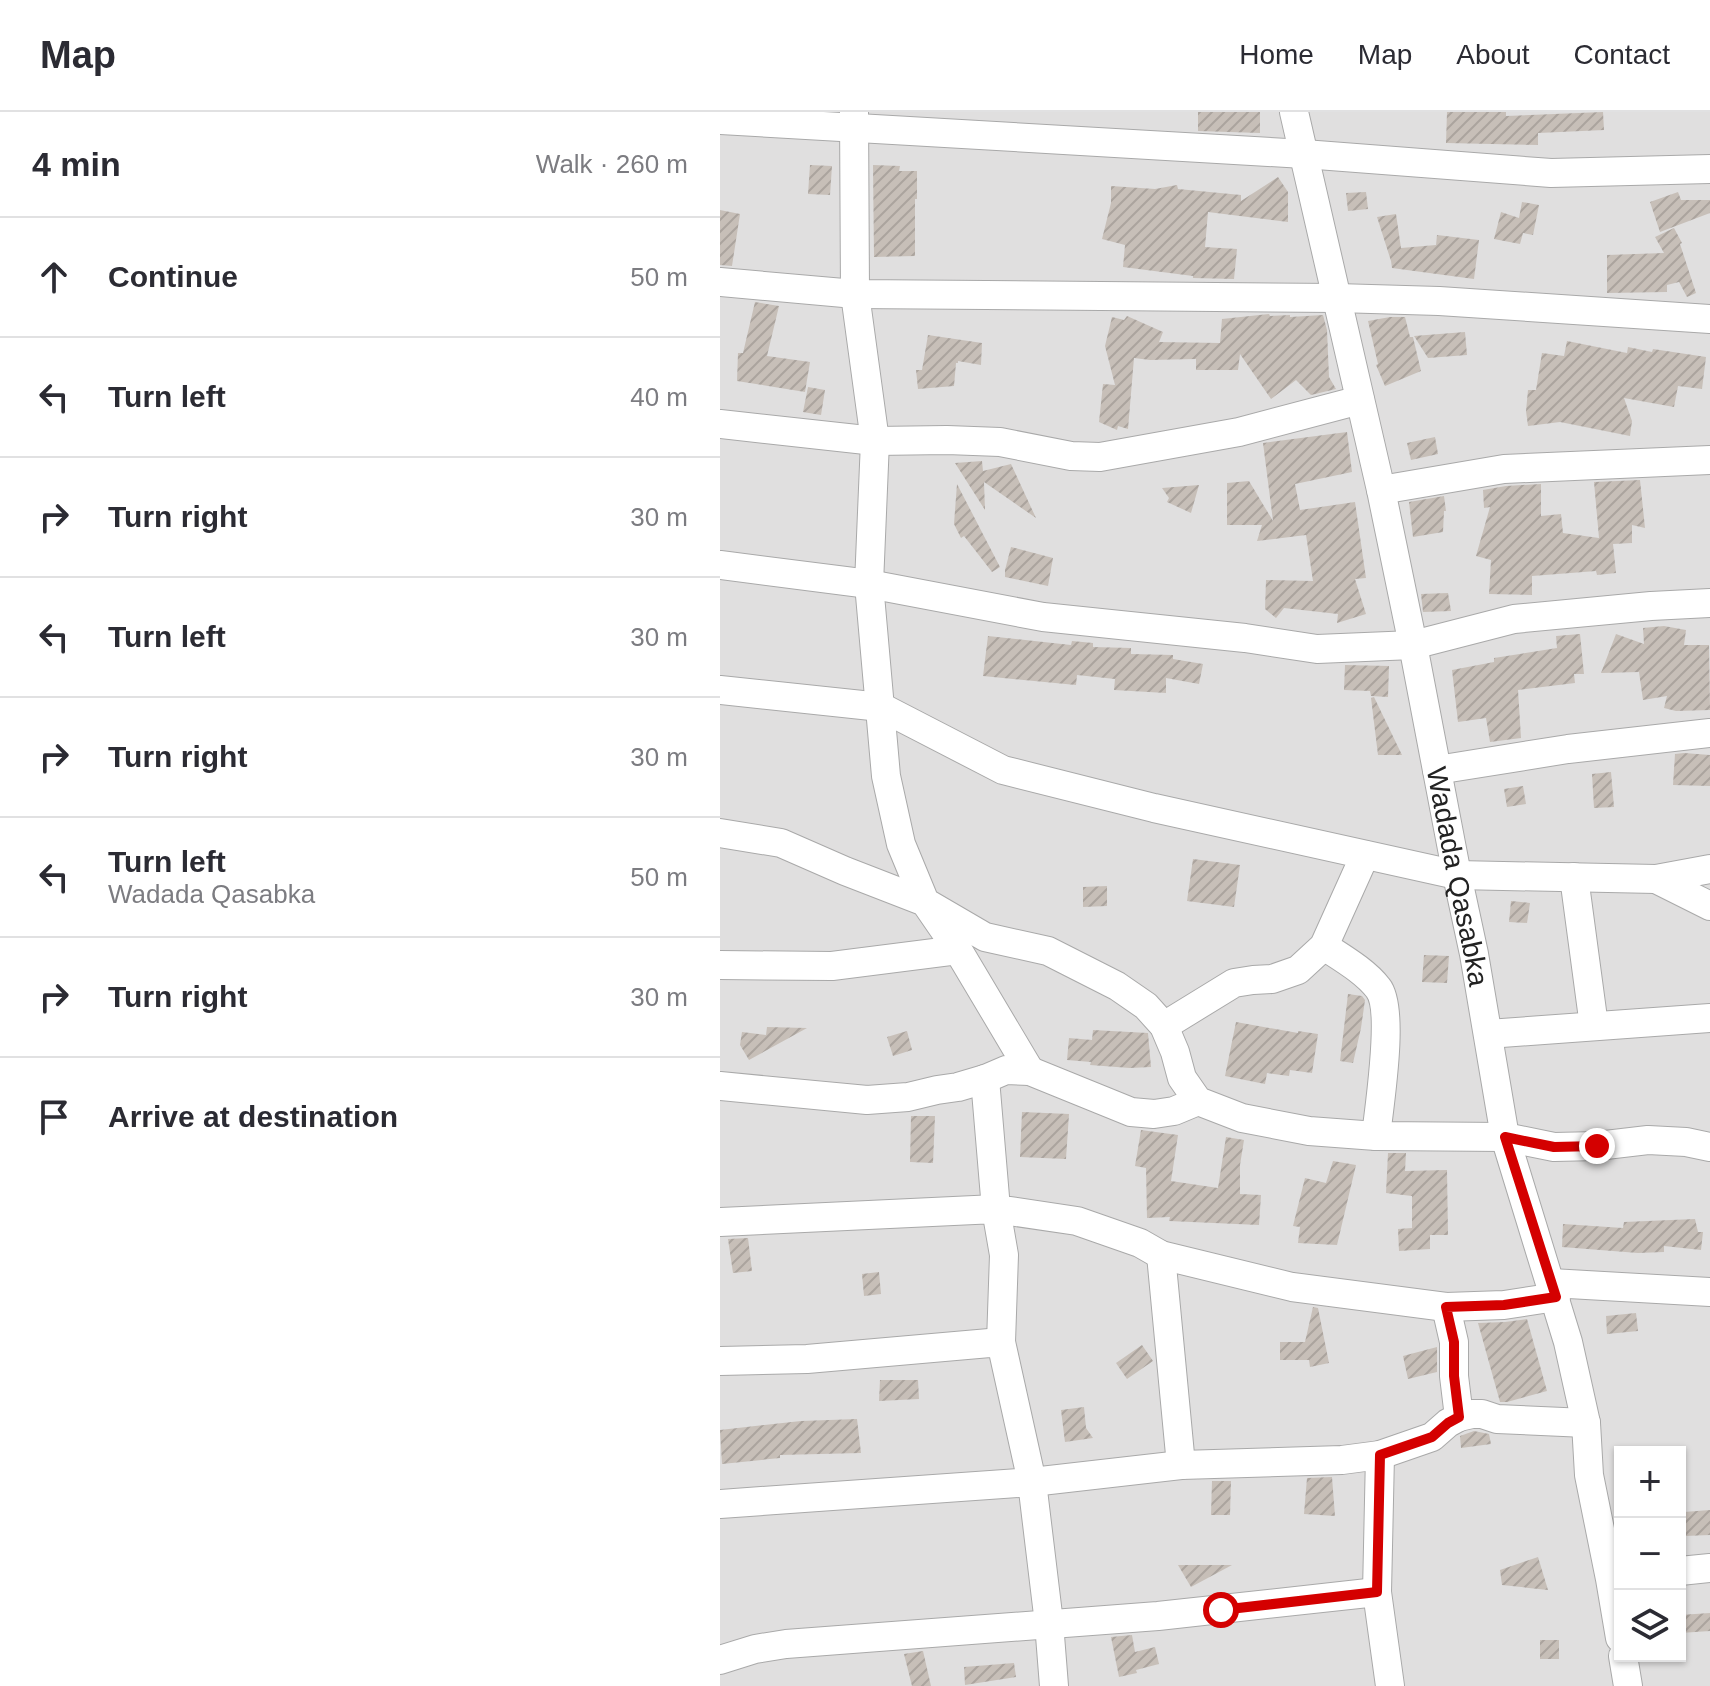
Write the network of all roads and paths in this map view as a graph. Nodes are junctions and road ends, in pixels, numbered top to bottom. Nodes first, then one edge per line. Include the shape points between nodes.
1 (1294, 112) edge
2 (720, 120) edge
3 (854, 120) edge
4 (1304, 154) junction
5 (1710, 169) edge
6 (720, 282) edge
7 (855, 294) junction
8 (1337, 298) junction
9 (1710, 319) edge
10 (1360, 400) junction
11 (720, 424) edge
12 (875, 441) junction
13 (1710, 460) edge
14 (1381, 490) junction
15 (720, 565) edge
16 (869, 584) junction
17 (1710, 603) edge
18 (1413, 645) junction
19 (720, 690) edge
20 (881, 707) junction
21 (1710, 733) edge
22 (1437, 770) junction
23 (720, 833) edge
24 (1365, 855) junction
25 (1710, 869) edge
26 (1457, 875) junction
27 (1574, 877) junction
28 (1656, 879) junction
29 (925, 902) junction
30 (1710, 906) edge
31 (1324, 946) junction
32 (958, 950) junction
33 (720, 965) edge
34 (1710, 1018) edge
35 (1164, 1026) junction
36 (1594, 1026) junction
37 (1488, 1034) junction
38 (1030, 1071) junction
39 (985, 1079) junction
40 (720, 1086) edge
41 (1198, 1101) junction
42 (1376, 1136) junction
43 (1505, 1137) junction
44 (1710, 1147) edge
45 (996, 1209) junction
46 (720, 1222) edge
47 (1161, 1255) junction
48 (1553, 1290) junction
49 (1710, 1292) edge
50 (1446, 1307) junction
51 (1001, 1342) junction
52 (720, 1361) edge
53 (1459, 1417) junction
54 (1586, 1423) junction
55 (1380, 1455) junction
56 (1181, 1465) junction
57 (1032, 1482) junction
58 (720, 1504) edge
59 (1710, 1568) edge
60 (1686, 1570) edge
61 (1614, 1574) edge
62 (1377, 1592) junction
63 (1049, 1623) junction
64 (720, 1660) edge
65 (1624, 1662) edge
66 (1054, 1686) edge
67 (1390, 1686) edge
68 (1628, 1686) edge

1 - 4 street, Wadada Qasabka
2 - 3 street
3 - 4 street
3 - 7 street
4 - 5 street via 1551,173
4 - 8 street, Wadada Qasabka
6 - 7 street
7 - 8 street
7 - 12 street
8 - 9 street
8 - 10 street, Wadada Qasabka
10 - 12 street via 1239,432 1100,457 1000,442
10 - 14 street, Wadada Qasabka
11 - 12 street
12 - 16 street
13 - 14 street via 1504,469
14 - 18 street, Wadada Qasabka
15 - 16 street
16 - 18 street via 1043,617 1317,649
16 - 20 street
17 - 18 street via 1514,619
18 - 22 street, Wadada Qasabka
19 - 20 street
20 - 24 street via 1003,770
20 - 29 street via 886,776 901,844
21 - 22 street
22 - 26 street, Wadada Qasabka
23 - 29 street via 781,843
24 - 26 street
24 - 31 street
25 - 28 street
26 - 27 street
26 - 37 street, Wadada Qasabka
27 - 28 street
27 - 36 street
28 - 30 street
29 - 32 street
29 - 35 street via 985,937 1048,951 1117,986
31 - 35 street via 1298,970 1234,983
31 - 42 street via 1381,990 1385,1057
32 - 33 street via 832,966
32 - 38 street
34 - 36 street
35 - 41 street via 1182,1078
36 - 37 street
37 - 43 street, Wadada Qasabka
38 - 39 street via 1006,1070
38 - 41 street via 1131,1112 1164,1113
39 - 40 street via 908,1097 867,1100
39 - 45 street
41 - 42 street via 1242,1118
42 - 43 street
43 - 44 street via 1554,1147 1648,1140
43 - 48 street, Wadada Qasabka
45 - 46 street
45 - 47 street via 1077,1221
45 - 51 street via 1004,1255
47 - 50 street via 1292,1287
47 - 56 street
48 - 49 street
48 - 50 street via 1504,1305
48 - 54 street, Wadada Qasabka
50 - 53 street
51 - 52 street
51 - 57 street
53 - 54 street via 1482,1414
53 - 55 street via 1432,1437
54 - 61 street, Wadada Qasabka via 1589,1475
55 - 56 street
55 - 62 street
56 - 57 street
57 - 58 street
57 - 63 street
59 - 60 street
62 - 63 street
62 - 67 street
63 - 64 street via 786,1644
63 - 66 street
65 - 68 street

